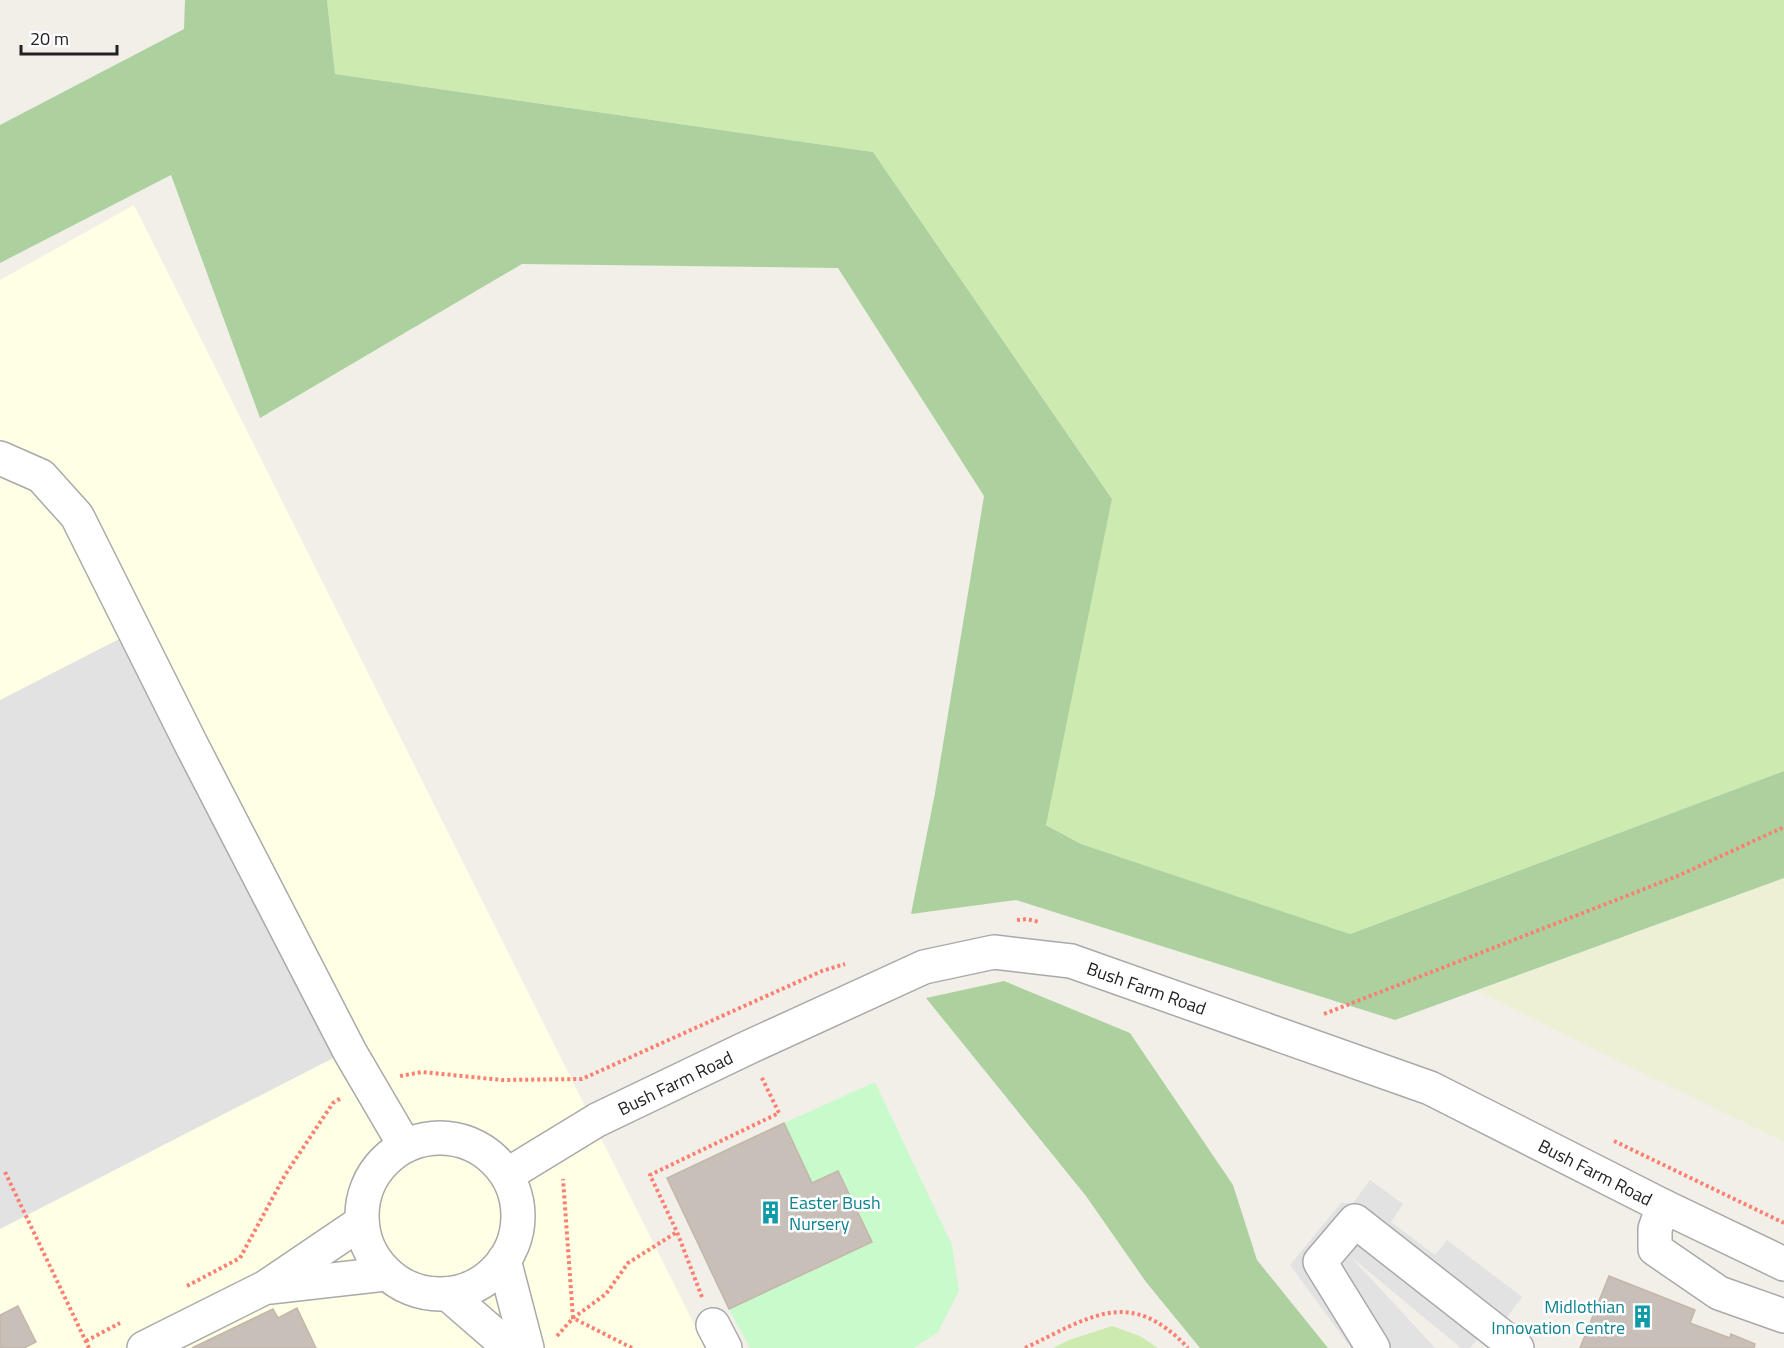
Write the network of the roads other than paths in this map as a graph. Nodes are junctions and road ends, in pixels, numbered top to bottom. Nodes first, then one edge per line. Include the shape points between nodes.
1 (0, 458) edge
2 (405, 1146) junction
3 (507, 1175) junction
4 (1663, 1206) junction
5 (362, 1222) junction
6 (504, 1260) junction
7 (1784, 1264) edge
8 (385, 1274) junction
9 (266, 1287) junction
10 (449, 1295) junction
11 (1784, 1316) edge
12 (540, 1344) edge
13 (144, 1348) edge
14 (510, 1348) edge
15 (1373, 1348) edge
16 (1517, 1348) edge

1 - 2 street via 41,477 77,516 366,1082
2 - 3 street via 427,1139 450,1139 472,1145 492,1158
2 - 5 street via 384,1161 370,1181 362,1206
3 - 4 street, Bush Farm Road via 597,1120 747,1048 924,967 994,952 1071,961 1430,1088
3 - 6 street via 517,1200 518,1227
4 - 7 street, Bush Farm Road
4 - 11 street via 1655,1229 1655,1250 1719,1293
5 - 8 street
5 - 9 street
6 - 10 street via 493,1274 471,1289
6 - 12 street
8 - 9 street
8 - 10 street via 404,1287 426,1294
9 - 13 street
10 - 14 street
15 - 16 street via 1320,1262 1355,1221

